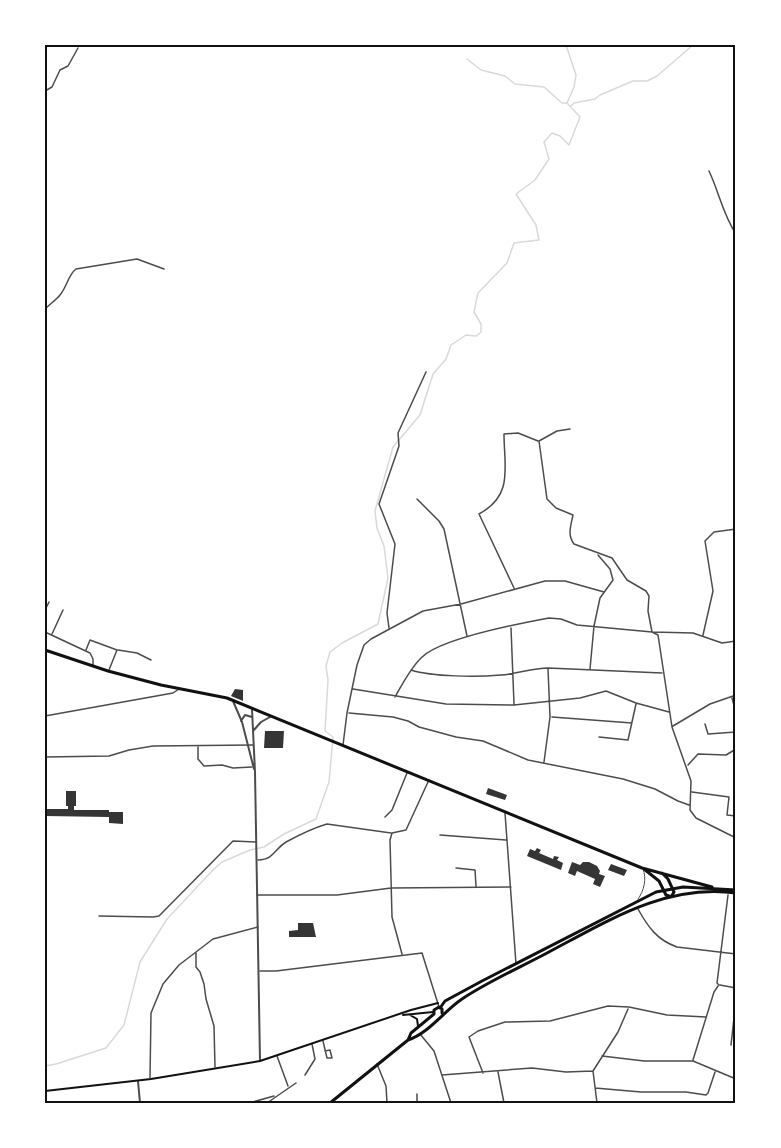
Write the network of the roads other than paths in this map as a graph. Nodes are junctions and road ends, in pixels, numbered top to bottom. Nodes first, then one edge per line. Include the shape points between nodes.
1 (78, 48) dead end
2 (45, 91) edge
3 (709, 171) dead end
4 (736, 234) edge
5 (164, 269) dead end
6 (45, 309) edge
7 (426, 372) dead end
8 (570, 429) dead end
9 (538, 441) junction
10 (417, 499) dead end
11 (736, 529) edge
12 (597, 554) junction
13 (515, 590) junction
14 (604, 592) junction
15 (49, 602) dead end
16 (461, 604) junction
17 (45, 610) edge
18 (63, 610) dead end
19 (594, 626) junction
20 (511, 627) junction
21 (389, 629) junction
22 (45, 632) edge
23 (652, 632) junction
24 (662, 632) junction
25 (51, 634) junction
26 (658, 635) junction
27 (467, 636) junction
28 (702, 636) junction
29 (736, 641) edge
30 (45, 650) edge
31 (86, 650) junction
32 (117, 650) junction
33 (151, 660) dead end
34 (92, 666) junction
35 (548, 668) junction
36 (411, 670) junction
37 (590, 670) junction
38 (108, 671) junction
39 (513, 673) junction
40 (663, 673) junction
41 (180, 688) junction
42 (352, 688) junction
43 (736, 695) edge
44 (395, 697) junction
45 (732, 697) junction
46 (233, 701) junction
47 (548, 702) junction
48 (636, 703) junction
49 (514, 705) junction
50 (250, 708) junction
51 (670, 712) junction
52 (347, 713) junction
53 (736, 713) edge
54 (244, 715) junction
55 (45, 716) edge
56 (270, 717) junction
57 (550, 717) junction
58 (252, 720) junction
59 (242, 722) junction
60 (632, 723) junction
61 (705, 724) dead end
62 (672, 727) junction
63 (253, 731) junction
64 (736, 732) edge
65 (599, 736) dead end
66 (254, 745) junction
67 (198, 746) junction
68 (248, 746) junction
69 (343, 746) junction
70 (736, 749) edge
71 (45, 757) edge
72 (544, 763) junction
73 (687, 766) junction
74 (254, 767) junction
75 (255, 772) junction
76 (407, 772) junction
77 (429, 781) junction
78 (691, 792) junction
79 (690, 805) junction
80 (505, 812) junction
81 (736, 816) edge
82 (385, 817) dead end
83 (392, 833) junction
84 (440, 835) dead end
85 (736, 838) edge
86 (507, 840) junction
87 (257, 844) junction
88 (257, 860) junction
89 (456, 868) dead end
90 (642, 868) junction
91 (662, 873) junction
92 (510, 886) junction
93 (476, 887) junction
94 (712, 887) junction
95 (391, 888) junction
96 (672, 888) junction
97 (664, 889) junction
98 (729, 892) junction
99 (736, 892) edge
100 (257, 895) junction
101 (671, 897) junction
102 (637, 901) junction
103 (637, 907) junction
104 (99, 916) dead end
105 (258, 927) junction
106 (196, 952) junction
107 (721, 952) junction
108 (736, 954) edge
109 (402, 956) junction
110 (516, 964) junction
111 (259, 971) junction
112 (719, 985) junction
113 (736, 988) edge
114 (736, 1000) edge
115 (438, 1006) junction
116 (629, 1008) junction
117 (433, 1013) junction
118 (408, 1014) junction
119 (442, 1014) junction
120 (402, 1015) junction
121 (706, 1017) junction
122 (418, 1026) junction
123 (420, 1034) junction
124 (323, 1040) junction
125 (408, 1040) junction
126 (312, 1044) junction
127 (731, 1045) dead end
128 (325, 1051) dead end
129 (277, 1055) junction
130 (602, 1056) junction
131 (260, 1061) junction
132 (693, 1061) junction
133 (376, 1064) junction
134 (215, 1068) junction
135 (593, 1071) junction
136 (483, 1072) junction
137 (498, 1072) junction
138 (715, 1072) junction
139 (305, 1075) dead end
140 (442, 1075) junction
141 (150, 1079) junction
142 (736, 1079) edge
143 (138, 1081) junction
144 (296, 1083) dead end
145 (288, 1087) junction
146 (595, 1088) junction
147 (45, 1091) edge
148 (417, 1094) dead end
149 (275, 1096) junction
150 (736, 1098) edge
151 (140, 1103) edge
152 (249, 1103) edge
153 (267, 1103) edge
154 (330, 1103) edge
155 (387, 1103) edge
156 (417, 1103) edge
157 (451, 1103) edge
158 (504, 1103) edge
159 (597, 1103) edge
160 (733, 1103) edge

1 - 2 street via 52,87
3 - 4 street
5 - 6 street via 137,259 76,269 60,295
7 - 21 street via 398,433 399,446 379,504 395,544 387,613
8 - 9 street
9 - 12 street via 547,499 573,515 569,534 574,544
9 - 13 street via 518,433 504,434 506,479 494,504 479,514
10 - 16 street via 444,529
11 - 28 street via 714,532 705,540 713,591
12 - 14 street via 613,577
12 - 23 street via 612,558 627,580 646,591
13 - 14 street via 555,580
13 - 16 street
14 - 19 street
15 - 17 street
16 - 21 street via 423,611
16 - 27 street
18 - 25 street
19 - 20 street via 549,618
19 - 23 street
19 - 37 street
20 - 27 street
20 - 39 street
21 - 42 street via 364,645
22 - 25 street
23 - 24 street
23 - 26 street
24 - 26 street
24 - 28 street
25 - 31 street
26 - 40 street
27 - 36 street via 426,653
28 - 29 street via 722,643
30 - 34 main road
31 - 32 street via 90,640
31 - 34 street via 92,656
32 - 33 street
32 - 38 street
34 - 38 main road
35 - 37 street
35 - 39 street
35 - 47 street
36 - 39 street via 424,674
36 - 44 street
37 - 40 street
38 - 41 main road
39 - 49 street
40 - 51 street
41 - 46 main road
41 - 55 street via 173,693
42 - 44 street
42 - 52 street
43 - 45 street
44 - 49 street via 446,704
45 - 53 street
45 - 62 street via 710,704
46 - 50 main road
46 - 59 street
47 - 48 street via 606,692
47 - 49 street
47 - 57 street
48 - 51 street
48 - 60 street
50 - 54 street
50 - 56 main road
50 - 58 street
51 - 62 street
52 - 69 street
52 - 72 street via 393,717 418,727 483,741
54 - 58 street
54 - 59 street
56 - 63 street
56 - 69 main road
57 - 60 street
57 - 72 street
58 - 59 street via 247,726
58 - 63 street
59 - 68 street
60 - 65 street via 628,740
61 - 64 street via 708,734
62 - 73 street
63 - 66 street
66 - 68 street
66 - 75 street
67 - 68 street
67 - 71 street via 153,746 109,756
67 - 74 street via 198,759 204,766
68 - 74 street
69 - 76 main road
70 - 73 street via 726,755 698,754
72 - 79 street via 624,779
73 - 78 street
74 - 75 street
75 - 87 street
76 - 77 main road
76 - 82 street via 392,810
77 - 80 main road
77 - 83 street via 406,830
78 - 79 street
78 - 81 street via 729,797 727,815
79 - 85 street via 696,818
80 - 86 street
80 - 90 main road
83 - 88 street via 327,824 283,844 272,857
83 - 95 street
84 - 86 street
86 - 92 street
87 - 88 street
87 - 104 street via 233,841 159,915
88 - 100 street
89 - 93 street via 475,870
90 - 91 main road
90 - 97 main road
90 - 102 lane via 643,892
91 - 94 main road
91 - 96 main road
92 - 93 street
92 - 110 street
93 - 95 street
94 - 96 main road
94 - 99 main road
95 - 100 street via 337,895
95 - 109 street via 392,917
96 - 97 main road
96 - 101 main road
97 - 101 main road
97 - 102 main road
98 - 99 main road
98 - 101 main road
98 - 107 street
100 - 105 street
101 - 103 main road
102 - 110 main road
103 - 107 street via 652,932 669,944
103 - 119 main road via 484,985
105 - 106 street via 213,939
105 - 111 street
106 - 134 street via 196,967 214,1026
106 - 141 street via 163,984 151,1013
107 - 108 street
107 - 112 street
109 - 111 street
109 - 115 street via 422,953
110 - 115 main road
111 - 131 street
112 - 113 street
112 - 121 street
114 - 127 street
115 - 117 main road
115 - 119 main road
115 - 120 main road
116 - 121 street
116 - 130 street
116 - 136 street via 608,1006 550,1021 505,1023 478,1031 469,1037
117 - 118 main road
117 - 119 main road
117 - 122 main road
118 - 120 main road
118 - 122 main road via 417,1019
119 - 123 main road
120 - 124 main road
121 - 132 street
122 - 125 main road
123 - 125 main road
123 - 140 street via 434,1051
124 - 126 main road
124 - 128 street
125 - 133 main road
126 - 129 main road
126 - 139 street via 315,1059
129 - 131 main road
129 - 145 street
130 - 132 street
130 - 135 street
131 - 134 main road
132 - 138 street
133 - 154 main road
133 - 155 street via 386,1086
134 - 141 main road
135 - 137 street via 532,1068
135 - 146 street
136 - 137 street
136 - 140 street
137 - 158 street
138 - 142 street
138 - 146 street via 706,1095
140 - 157 street
141 - 143 main road
143 - 147 main road
143 - 151 street
144 - 145 street
145 - 149 street
146 - 159 street
148 - 156 street
149 - 152 street
149 - 153 street
150 - 160 street

